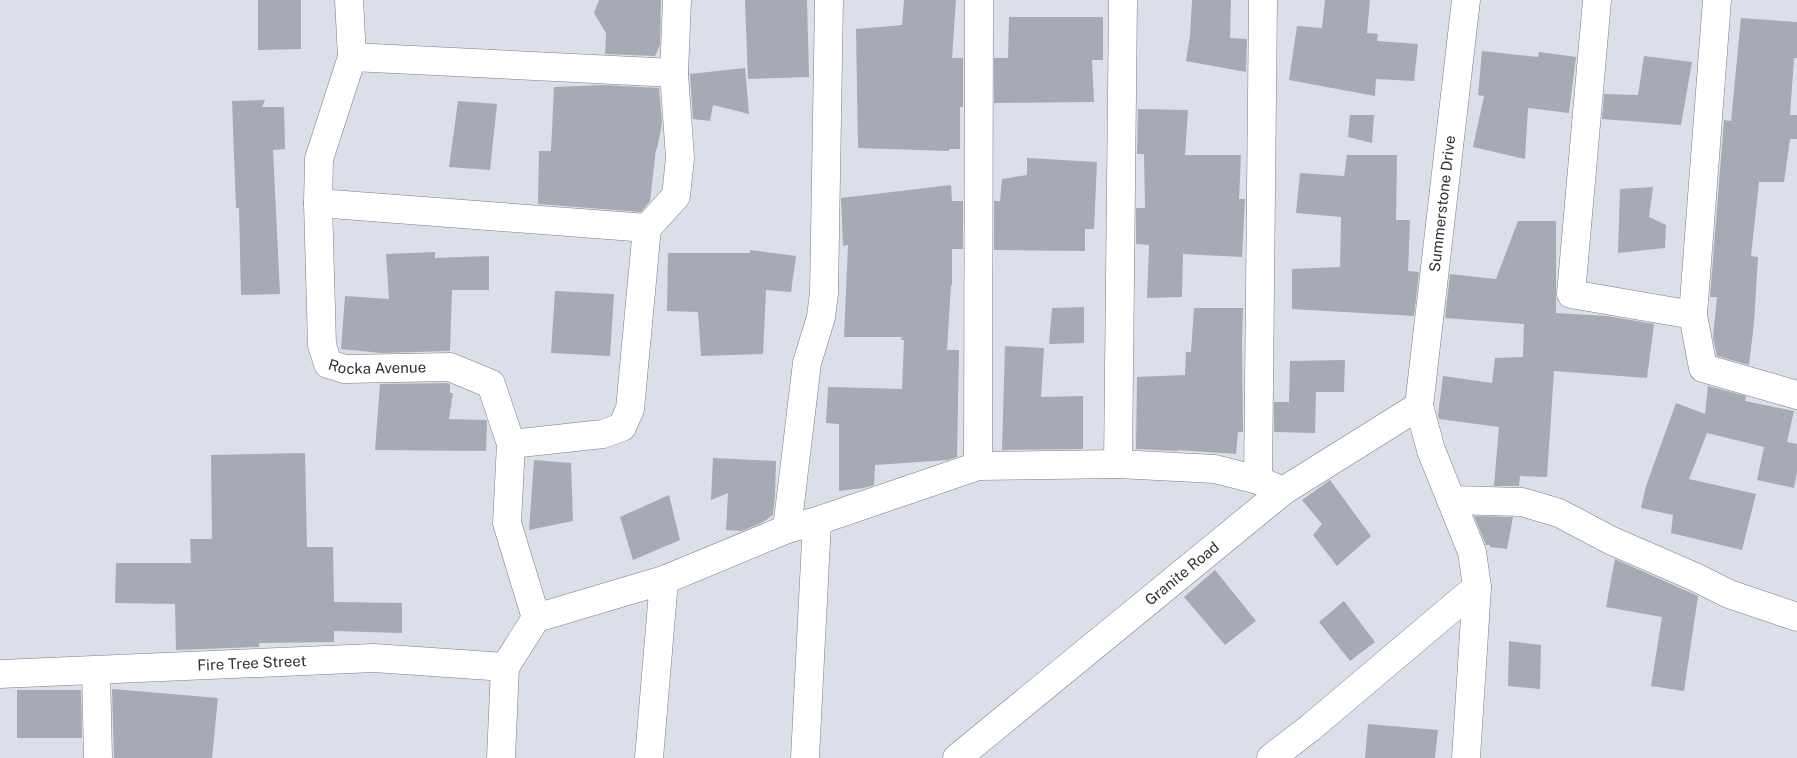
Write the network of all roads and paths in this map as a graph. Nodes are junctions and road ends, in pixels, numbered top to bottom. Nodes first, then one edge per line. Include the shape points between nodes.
1 (349, 0) edge
2 (677, 0) edge
3 (830, 0) edge
4 (979, 0) edge
5 (1123, 0) edge
6 (1263, 0) edge
7 (1466, 0) edge
8 (1598, 0) edge
9 (1717, 0) edge
10 (352, 57) junction
11 (674, 72) junction
12 (318, 203) junction
13 (647, 228) junction
14 (1692, 315) junction
15 (1797, 395) edge
16 (1419, 406) junction
17 (511, 444) junction
18 (1118, 464) junction
19 (978, 466) junction
20 (1271, 485) junction
21 (1451, 500) junction
22 (817, 521) junction
23 (787, 529) junction
24 (664, 580) junction
25 (1478, 587) junction
26 (1797, 617) edge
27 (536, 618) junction
28 (505, 667) junction
29 (96, 671) junction
30 (0, 674) edge
31 (1310, 728) junction
32 (98, 758) edge
33 (501, 758) edge
34 (649, 758) edge
35 (805, 758) edge
36 (957, 758) edge
37 (1271, 758) edge
38 (1307, 758) edge
39 (1466, 758) edge

1 - 10 street, Rocka Avenue
2 - 11 street
3 - 23 street via 824,293 821,317 807,363
4 - 19 street
5 - 18 street
6 - 20 street
7 - 16 street, Summerstone Drive
8 - 14 street via 1570,294
9 - 14 street
10 - 11 street
10 - 12 street, Rocka Avenue via 319,159
11 - 13 street via 680,158 676,196
12 - 13 street
12 - 17 street, Rocka Avenue via 322,345 328,364 345,369 450,367 491,384
13 - 17 street via 630,409 622,426 603,434
14 - 15 street via 1703,368
16 - 20 street, Granite Road
16 - 21 street via 1431,450
17 - 27 street, Rocka Avenue via 507,523
18 - 19 street
18 - 20 street via 1215,469
19 - 22 street
20 - 36 street, Granite Road
21 - 25 street via 1472,552
21 - 26 street via 1522,502 1559,513 1729,594
22 - 23 street
22 - 35 street
23 - 24 street
24 - 27 street
24 - 34 street
25 - 31 street
25 - 39 street
27 - 28 street
28 - 29 street, Fire Tree Street via 374,658
28 - 33 street
29 - 30 street, Fire Tree Street
29 - 32 street
31 - 37 street
31 - 38 street

